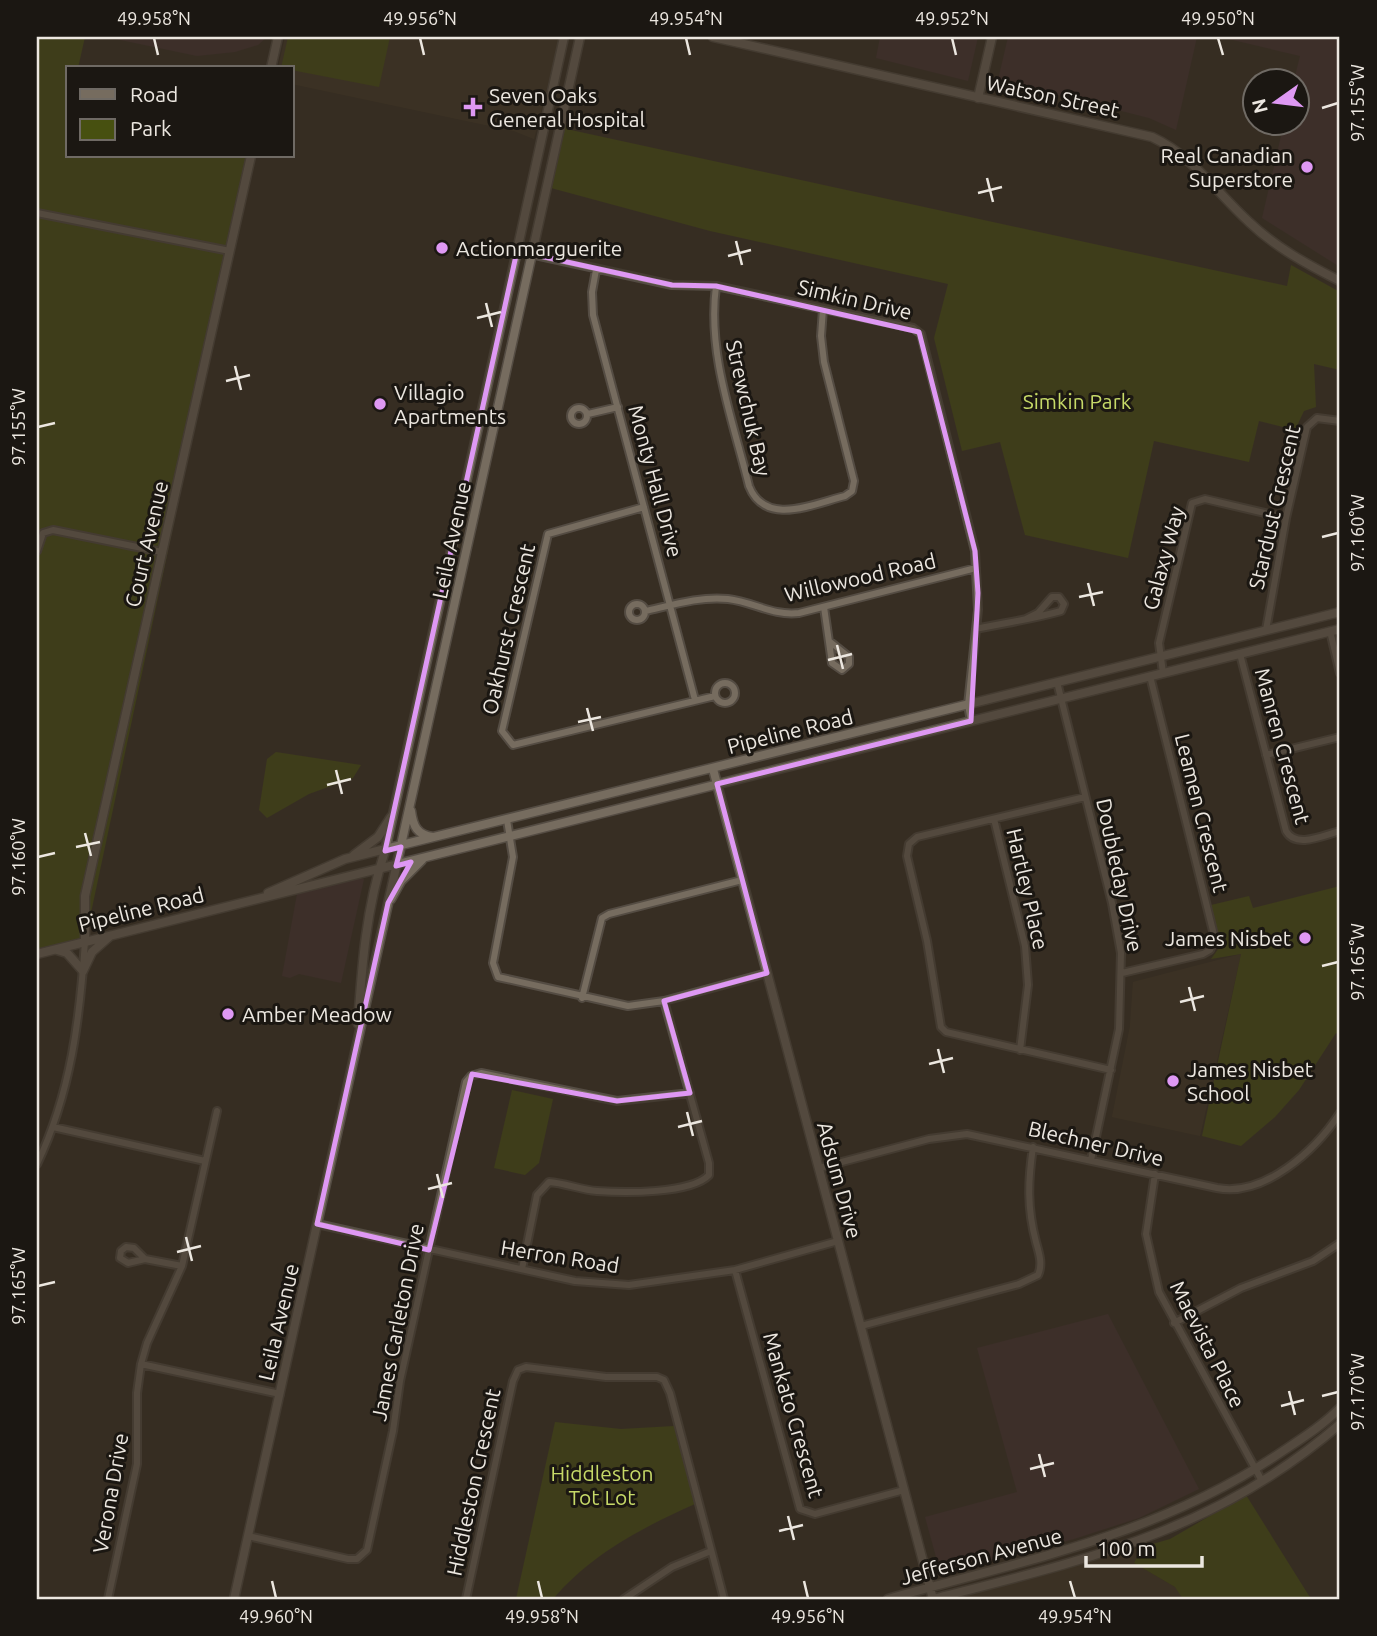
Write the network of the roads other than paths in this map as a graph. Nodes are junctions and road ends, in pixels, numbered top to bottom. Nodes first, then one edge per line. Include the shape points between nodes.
1 (278, 37) edge
2 (564, 37) edge
3 (580, 37) edge
4 (713, 37) edge
5 (992, 37) edge
6 (271, 66) edge
7 (978, 98) junction
8 (251, 158) edge
9 (37, 213) edge
10 (230, 251) junction
11 (517, 251) junction
12 (531, 255) junction
13 (596, 270) junction
14 (1340, 281) edge
15 (716, 286) junction
16 (823, 309) junction
17 (618, 407) junction
18 (588, 414) dead end
19 (1340, 421) edge
20 (644, 507) junction
21 (1286, 519) junction
22 (37, 551) edge
23 (162, 552) junction
24 (976, 568) junction
25 (671, 606) junction
26 (824, 607) junction
27 (646, 611) dead end
28 (1340, 612) edge
29 (1026, 619) junction
30 (976, 629) junction
31 (1340, 629) edge
32 (1266, 630) junction
33 (1330, 631) junction
34 (830, 641) dead end
35 (1240, 654) junction
36 (1159, 657) junction
37 (1163, 673) junction
38 (1340, 673) edge
39 (1150, 676) junction
40 (1057, 682) junction
41 (715, 695) dead end
42 (1062, 699) junction
43 (695, 700) junction
44 (968, 705) junction
45 (971, 721) junction
46 (1340, 737) edge
47 (1266, 755) junction
48 (713, 769) junction
49 (717, 784) junction
50 (1085, 797) junction
51 (410, 804) junction
52 (393, 813) junction
53 (994, 819) junction
54 (507, 820) junction
55 (1340, 831) edge
56 (511, 836) junction
57 (436, 838) junction
58 (401, 847) junction
59 (385, 851) junction
60 (424, 858) junction
61 (345, 859) junction
62 (396, 866) junction
63 (379, 869) junction
64 (742, 880) junction
65 (254, 899) junction
66 (388, 903) junction
67 (112, 935) junction
68 (85, 941) junction
69 (54, 949) junction
70 (37, 954) edge
71 (83, 971) junction
72 (767, 973) junction
73 (1122, 973) junction
74 (582, 998) junction
75 (664, 1001) junction
76 (1020, 1050) junction
77 (356, 1052) junction
78 (1111, 1070) junction
79 (690, 1093) junction
80 (216, 1111) dead end
81 (1340, 1113) edge
82 (1338, 1123) edge
83 (53, 1127) junction
84 (1033, 1147) junction
85 (1091, 1160) junction
86 (205, 1161) junction
87 (37, 1164) edge
88 (819, 1168) junction
89 (1155, 1174) junction
90 (317, 1224) junction
91 (838, 1241) junction
92 (1340, 1243) edge
93 (429, 1250) junction
94 (145, 1259) dead end
95 (182, 1266) junction
96 (522, 1269) junction
97 (735, 1270) junction
98 (1174, 1323) junction
99 (861, 1326) junction
100 (141, 1364) junction
101 (280, 1394) junction
102 (1339, 1413) edge
103 (1340, 1424) edge
104 (1255, 1470) junction
105 (1262, 1481) junction
106 (904, 1490) junction
107 (1161, 1519) junction
108 (1174, 1528) junction
109 (248, 1536) junction
110 (711, 1550) junction
111 (1045, 1557) junction
112 (1046, 1571) junction
113 (930, 1587) junction
114 (108, 1599) edge
115 (234, 1599) edge
116 (466, 1599) edge
117 (624, 1599) edge
118 (724, 1599) edge
119 (888, 1599) edge
120 (933, 1599) edge

1 - 6 street
2 - 11 street, Leila Avenue
3 - 12 street, Leila Avenue
4 - 7 street, Watson Street
5 - 7 street
7 - 14 street, Watson Street via 1139,132 1165,143 1196,167 1249,223 1283,249
8 - 10 street, Court Avenue
9 - 10 street
10 - 23 street, Court Avenue
11 - 12 street, Simkin Drive
11 - 52 street, Leila Avenue
12 - 13 street, Simkin Drive
12 - 51 street, Leila Avenue
13 - 15 street, Simkin Drive via 672,285
13 - 17 street, Monty Hall Drive via 593,315
15 - 16 street, Simkin Drive
15 - 16 street, Strewchuk Bay via 713,324 717,354 749,486 760,504 769,509 788,510 852,491 854,481 821,348
16 - 24 street, Simkin Drive via 913,328 921,334 969,521
17 - 18 street
17 - 20 street, Monty Hall Drive
19 - 21 street, Stardust Crescent via 1324,417 1311,421
20 - 25 street, Monty Hall Drive
20 - 43 street, Oakhurst Crescent via 548,534 502,731 513,745
21 - 32 street, Stardust Crescent
21 - 36 street, Galaxy Way via 1205,499 1192,503
22 - 23 street via 43,533 53,530
23 - 68 street, Court Avenue via 85,896
24 - 26 street, Willowood Road
24 - 30 street, Simkin Drive
25 - 26 street, Willowood Road via 712,598 738,600 783,614
25 - 27 street, Willowood Road
25 - 43 street, Monty Hall Drive
26 - 34 street
28 - 32 street, Pipeline Road
29 - 29 street via 1061,611 1064,604 1059,597 1052,597
29 - 30 street
30 - 44 street, Simkin Drive
31 - 33 street, Pipeline Road
32 - 36 street, Pipeline Road
33 - 35 street, Pipeline Road
33 - 38 street
35 - 37 street, Pipeline Road
35 - 47 street, Manren Crescent
36 - 37 street, Galaxy Way
36 - 40 street, Pipeline Road
37 - 39 street, Pipeline Road
39 - 42 street, Pipeline Road
39 - 73 street, Leamen Crescent via 1215,939 1203,954
40 - 42 street, Doubleday Drive
40 - 44 street, Pipeline Road
41 - 43 street, Oakhurst Crescent
42 - 45 street, Pipeline Road
42 - 50 street, Doubleday Drive
44 - 45 street, Simkin Drive
44 - 48 street, Pipeline Road
45 - 49 street, Pipeline Road
46 - 47 street
47 - 55 street, Manren Crescent via 1290,838 1304,840
48 - 49 street, Adsum Drive
48 - 54 street, Pipeline Road
49 - 56 street, Pipeline Road
49 - 64 street, Adsum Drive
50 - 53 street
50 - 73 street, Doubleday Drive via 1112,903
51 - 57 street via 415,828
51 - 58 street, Leila Avenue
52 - 59 street, Leila Avenue
52 - 61 street via 377,838
53 - 76 street, Hartley Place via 1025,946 1028,985
53 - 76 street via 917,837 909,844 907,856 941,1027 953,1035
54 - 56 street
54 - 57 street, Pipeline Road
56 - 60 street, Pipeline Road
56 - 74 street via 513,857 493,969 508,981
57 - 58 street, Pipeline Road
58 - 59 street, Pipeline Road
58 - 62 street, Leila Avenue
59 - 61 street, Pipeline Road
59 - 63 street, Leila Avenue
60 - 62 street, Pipeline Road
60 - 66 street via 401,881
61 - 65 street, Pipeline Road
62 - 63 street, Pipeline Road
62 - 66 street, Leila Avenue
63 - 65 street, Pipeline Road
63 - 77 street, Leila Avenue via 367,924
64 - 72 street, Adsum Drive
64 - 74 street via 602,918
65 - 67 street, Pipeline Road
66 - 77 street, Leila Avenue
67 - 68 street, Pipeline Road
67 - 71 street via 92,952
68 - 69 street, Pipeline Road
68 - 71 street
69 - 70 street, Pipeline Road
69 - 71 street via 67,953
71 - 83 street via 76,1037
72 - 75 street
72 - 88 street, Adsum Drive
73 - 78 street, Doubleday Drive
74 - 75 street via 628,1006
75 - 79 street
76 - 78 street
77 - 90 street, Leila Avenue
78 - 85 street, Doubleday Drive
79 - 93 street, James Carleton Drive via 617,1101 481,1073 471,1076
79 - 96 street via 709,1163 704,1181 649,1191 596,1191 549,1182 537,1195
80 - 86 street, Verona Drive
81 - 82 street, Blechner Drive
82 - 89 street, Blechner Drive via 1284,1170 1254,1186 1226,1189
83 - 86 street
83 - 87 street
84 - 85 street, Blechner Drive
84 - 88 street, Blechner Drive via 977,1135 944,1136
84 - 99 street via 1027,1187 1040,1259 1038,1275
85 - 89 street, Blechner Drive
86 - 95 street, Verona Drive
88 - 91 street, Adsum Drive
89 - 98 street, Maevista Place via 1148,1250 1159,1292
90 - 93 street, Herron Road
90 - 101 street, Leila Avenue
91 - 97 street, Herron Road
91 - 99 street, Adsum Drive
92 - 98 street via 1312,1262 1241,1288
93 - 96 street, Herron Road
93 - 109 street, James Carleton Drive via 367,1550 357,1559 348,1559
94 - 95 street
95 - 100 street, Verona Drive
96 - 97 street, Herron Road via 575,1281 629,1285
97 - 106 street, Mankato Crescent via 800,1509 815,1514
98 - 104 street, Maevista Place
99 - 106 street, Adsum Drive
100 - 101 street
100 - 114 street, Verona Drive via 137,1464
101 - 109 street, Leila Avenue
102 - 104 street, Jefferson Avenue
103 - 105 street, Jefferson Avenue
104 - 105 street, Maevista Place
104 - 107 street, Jefferson Avenue
105 - 108 street, Jefferson Avenue
106 - 113 street, Adsum Drive
107 - 108 street
107 - 111 street, Jefferson Avenue
108 - 112 street, Jefferson Avenue via 1126,1548
109 - 115 street, Leila Avenue
110 - 116 street, Hiddleston Crescent via 664,1380 526,1367 518,1370 513,1381
110 - 117 street via 672,1567
110 - 118 street, Hiddleston Crescent
111 - 112 street
111 - 113 street, Jefferson Avenue
112 - 120 street, Jefferson Avenue
113 - 119 street, Jefferson Avenue
113 - 120 street, Adsum Drive

